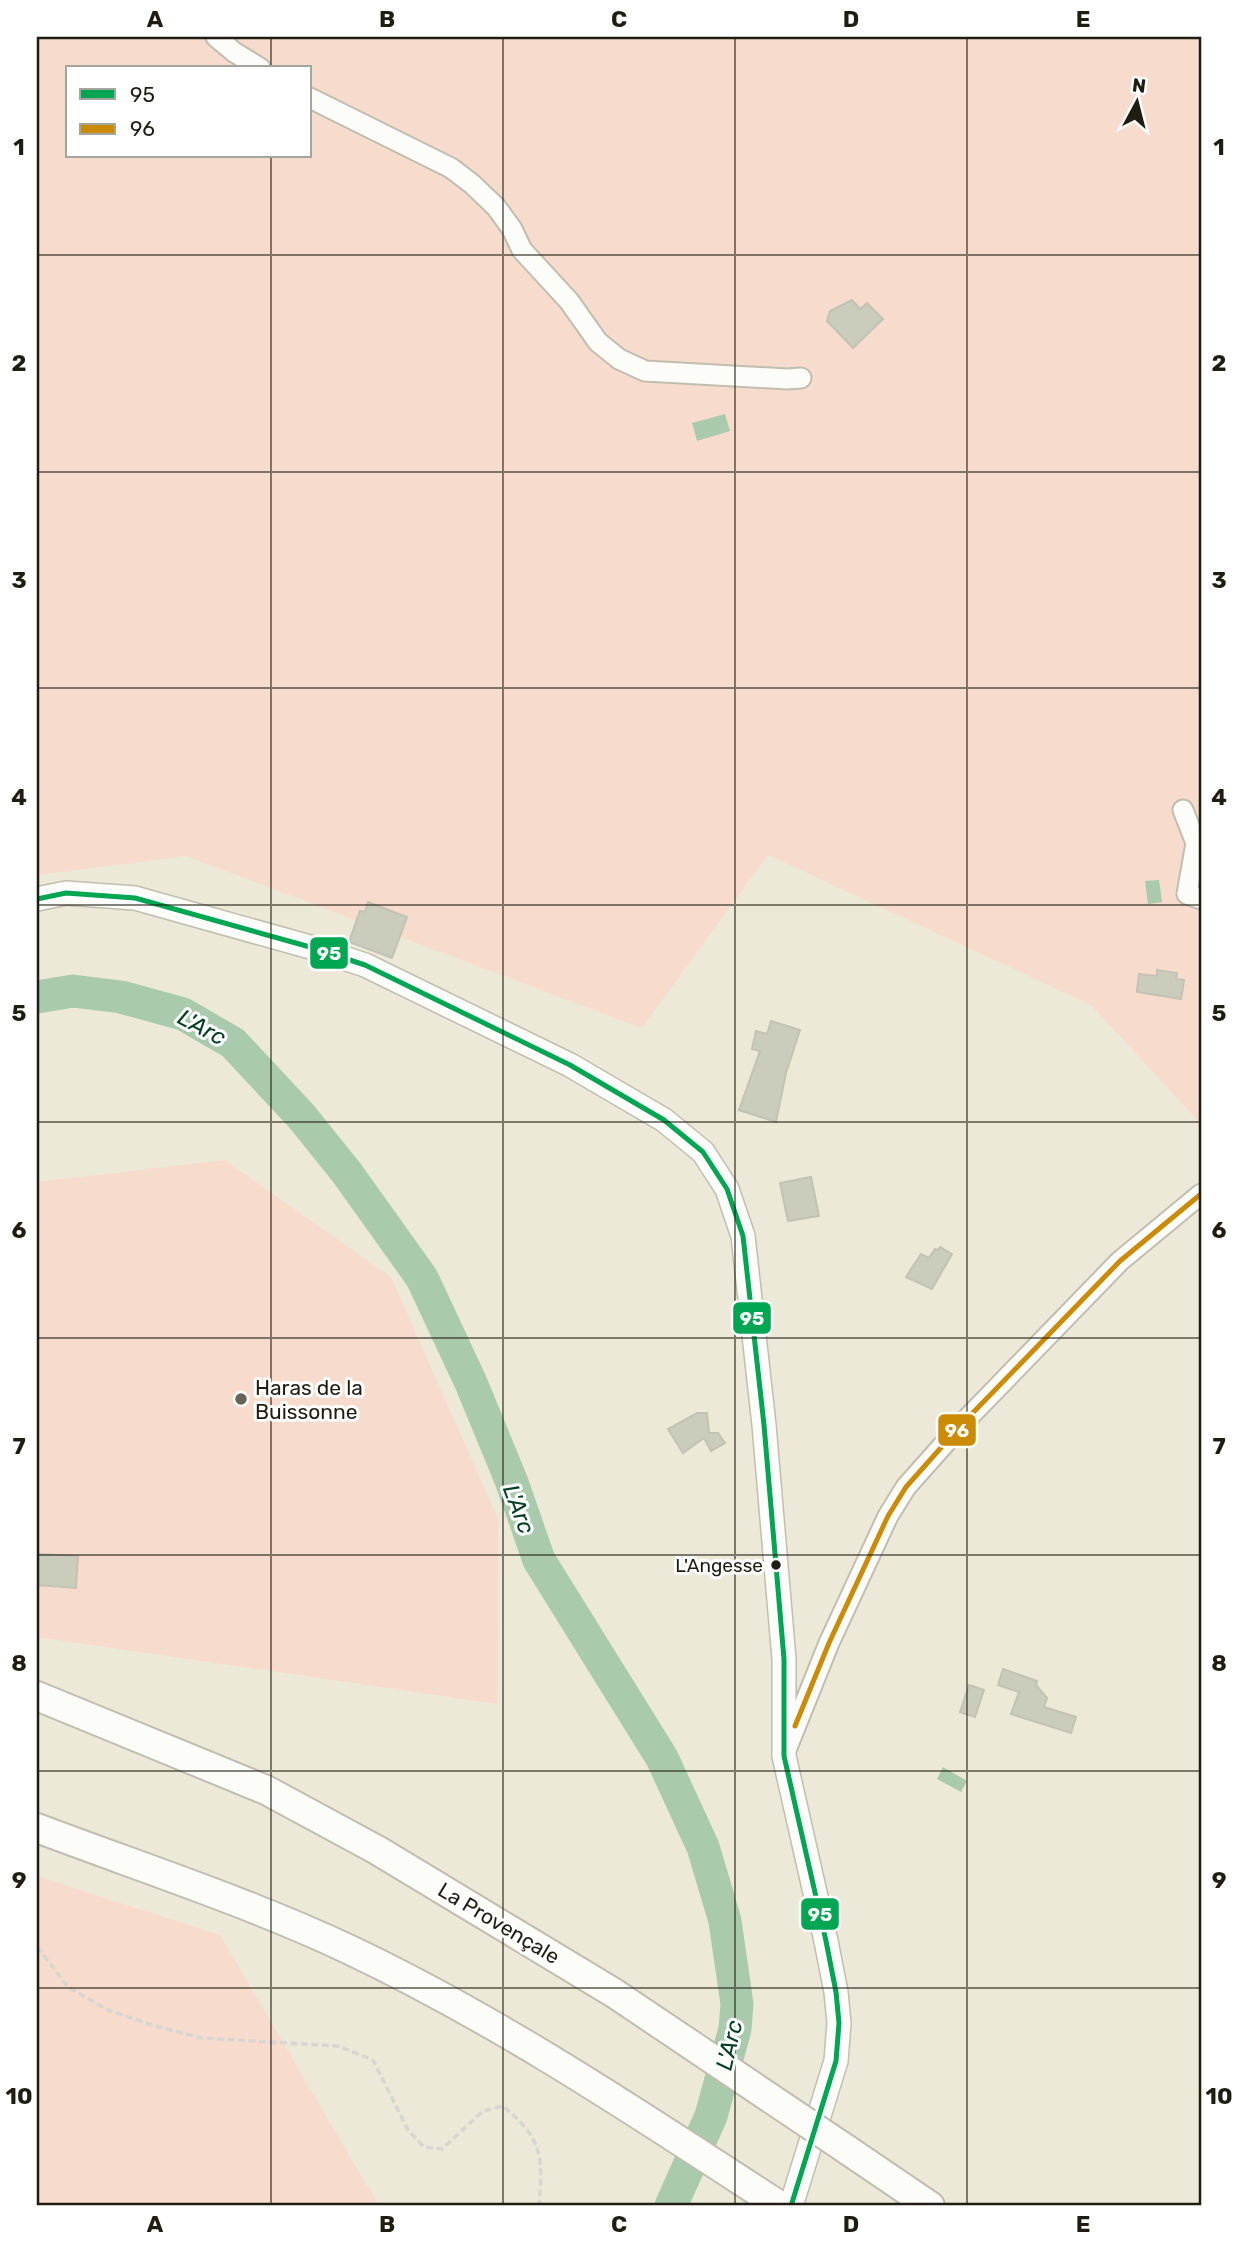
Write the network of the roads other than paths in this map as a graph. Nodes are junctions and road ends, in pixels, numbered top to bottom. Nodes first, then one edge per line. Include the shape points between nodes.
1 (216, 37) edge
2 (257, 66) edge
3 (312, 99) edge
4 (801, 378) dead end
5 (1183, 810) dead end
6 (37, 899) edge
7 (1201, 899) edge
8 (1201, 1194) edge
9 (37, 1696) edge
10 (784, 1756) junction
11 (37, 1828) edge
12 (780, 2206) edge
13 (791, 2206) edge
14 (930, 2206) edge

1 - 2 street
3 - 4 street via 451,168 472,184 496,207 522,250 569,301 598,342 619,359 645,371
5 - 7 street via 1196,843 1187,894
6 - 10 main road via 66,893 135,898 366,965 617,1091 664,1120 703,1152 727,1189 743,1236 775,1533 784,1659
8 - 10 street via 1120,1261 906,1487 834,1631
9 - 14 highway, La Provençale, bridge via 266,1790 377,1850 614,1993
10 - 13 main road via 826,1941 839,2023 836,2061
11 - 12 highway via 347,1949 586,2080

